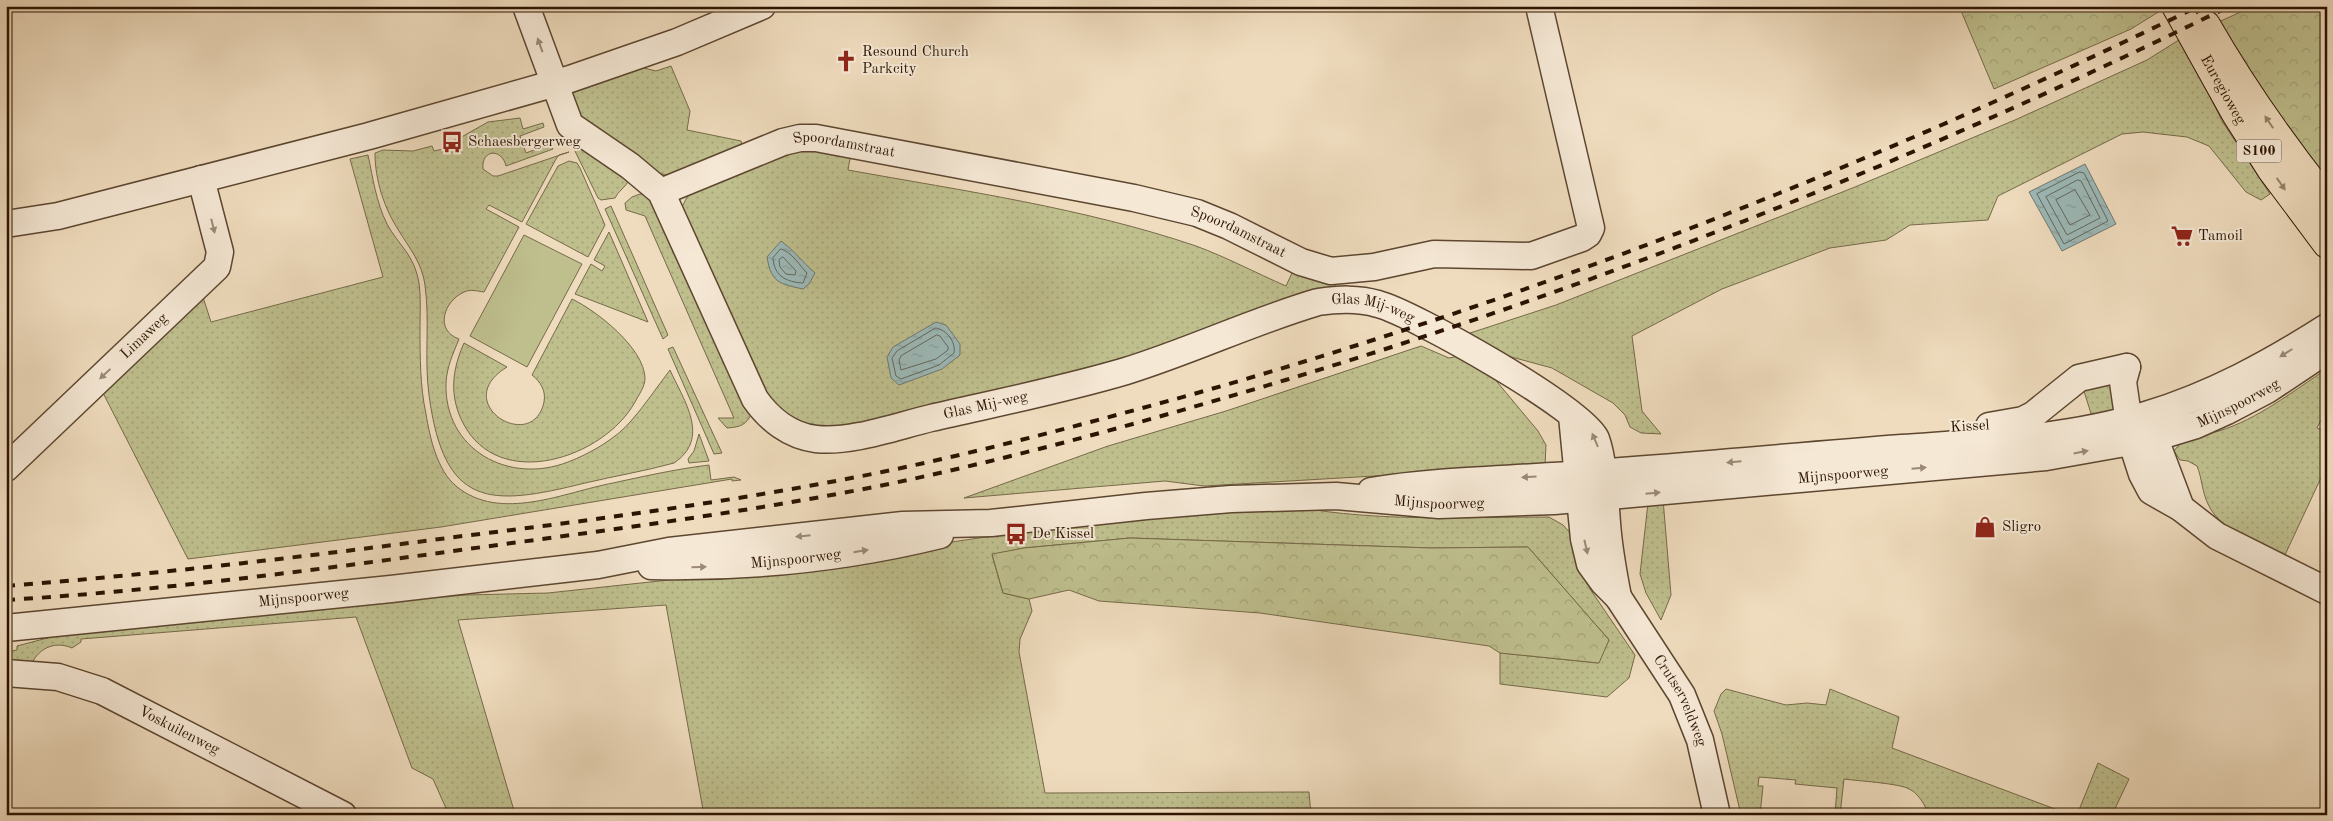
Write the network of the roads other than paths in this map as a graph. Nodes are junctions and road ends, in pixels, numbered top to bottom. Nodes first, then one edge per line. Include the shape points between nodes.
1 (526, 6) edge
2 (762, 6) edge
3 (1539, 6) edge
4 (2176, 6) edge
5 (2196, 6) edge
6 (554, 83) junction
7 (201, 179) junction
8 (660, 192) junction
9 (2324, 201) edge
10 (6, 224) edge
11 (2327, 244) edge
12 (2327, 327) edge
13 (2327, 350) edge
14 (2140, 429) junction
15 (1797, 441) dead end
16 (6, 468) edge
17 (1591, 486) junction
18 (2327, 592) edge
19 (6, 628) edge
20 (6, 673) edge
21 (343, 815) edge
22 (1717, 815) edge

6 -> 1 street, Glas Mij-weg
2 - 6 street via 677,42
3 - 8 street, Spoordamstraat via 1591,228 1582,238 1531,256 1434,254 1374,267 1331,271 1301,262 1197,213 1134,198 816,138 783,142
4 -> 11 main road, Euregioweg / S100 via 2271,170
9 -> 5 main road, Euregioweg / S100 via 2236,73
6 - 7 street via 369,136
6 - 8 street, Glas Mij-weg via 570,125 636,171
7 - 10 street via 58,216
7 -> 16 street, Limaweg via 220,252 217,267
8 - 17 street, Glas Mij-weg via 755,399 771,418 806,437 851,437 1078,384 1127,370 1307,305 1359,299 1410,315 1498,366 1589,429 1596,439
12 -> 14 street, Mijnspoorweg via 2247,375
13 - 14 street, Mijnspoorweg via 2242,404 2196,424
14 - 15 street, Kissel via 2123,382 2127,366 2079,378 2034,415 2013,424
14 - 17 street, Mijnspoorweg via 2046,457
14 - 18 street, Kissel via 2181,508 2217,536
17 - 19 street, Mijnspoorweg via 1412,484 1336,496 1231,499 1146,506 991,523 904,544 778,561 701,568 598,565
17 - 22 street, Crutserveldweg via 1618,597 1686,703 1700,740
20 - 21 street, Voskuilenweg via 58,677 102,691

